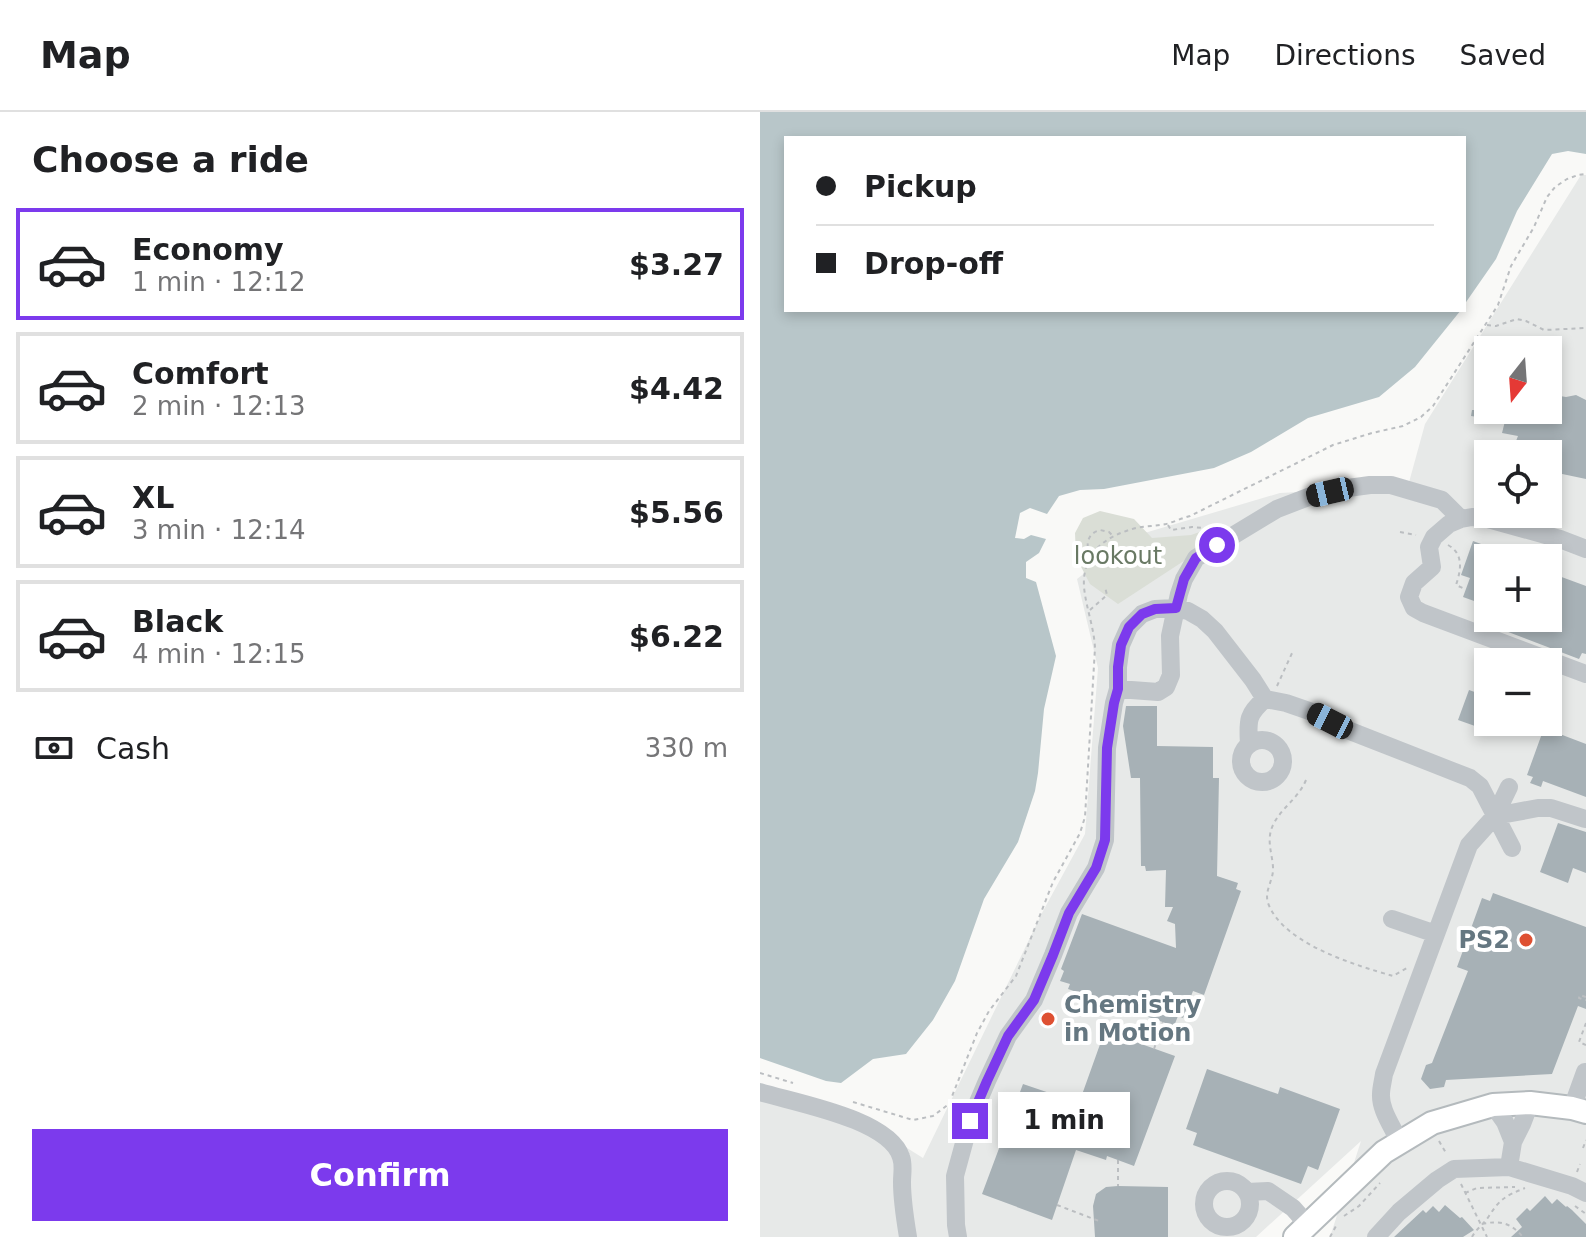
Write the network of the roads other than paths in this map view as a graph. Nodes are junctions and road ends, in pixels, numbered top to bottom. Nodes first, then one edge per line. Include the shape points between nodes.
1 (1461, 519) junction
2 (1586, 549) edge
3 (1176, 608) junction
4 (1586, 674) edge
5 (1118, 689) junction
6 (1271, 693) junction
7 (1249, 745) dead end
8 (1509, 787) dead end
9 (1495, 816) junction
10 (1585, 819) edge
11 (1512, 848) dead end
12 (1392, 919) dead end
13 (1441, 933) junction
14 (1585, 1072) edge
15 (761, 1094) edge
16 (1530, 1103) junction
17 (1493, 1105) junction
18 (1579, 1110) edge
19 (1513, 1142) junction
20 (1400, 1144) junction
21 (1509, 1167) junction
22 (1247, 1192) dead end
23 (1586, 1193) edge
24 (1301, 1231) edge
25 (908, 1237) edge
26 (958, 1237) edge
27 (1376, 1237) edge

1 - 2 street via 1488,519
1 - 3 street via 1446,503 1391,485 1311,496 1277,509 1196,558
1 - 4 street via 1431,542 1432,567 1414,583 1409,597 1414,608
3 - 5 street via 1142,614 1129,627 1121,645
3 - 5 street via 1166,687 1158,692
3 - 6 street via 1202,619 1253,680
5 - 26 street via 1107,748 1105,840 1034,1000 1008,1036 970,1121 955,1176
6 - 7 street via 1247,720
6 - 9 street via 1438,773 1470,778
8 - 9 street
9 - 10 street via 1551,808
9 - 11 street
9 - 13 street via 1469,845
12 - 13 street
13 - 20 street via 1384,1074 1380,1098
14 - 18 street
15 - 25 street via 857,1121 895,1144 903,1162
16 - 17 main road
16 - 18 main road
16 - 19 street
17 - 19 street
17 - 20 main road via 1432,1123
19 - 21 street
20 - 24 main road via 1384,1152
21 - 23 street
21 - 27 street via 1454,1169
22 - 24 street via 1268,1191 1293,1208

